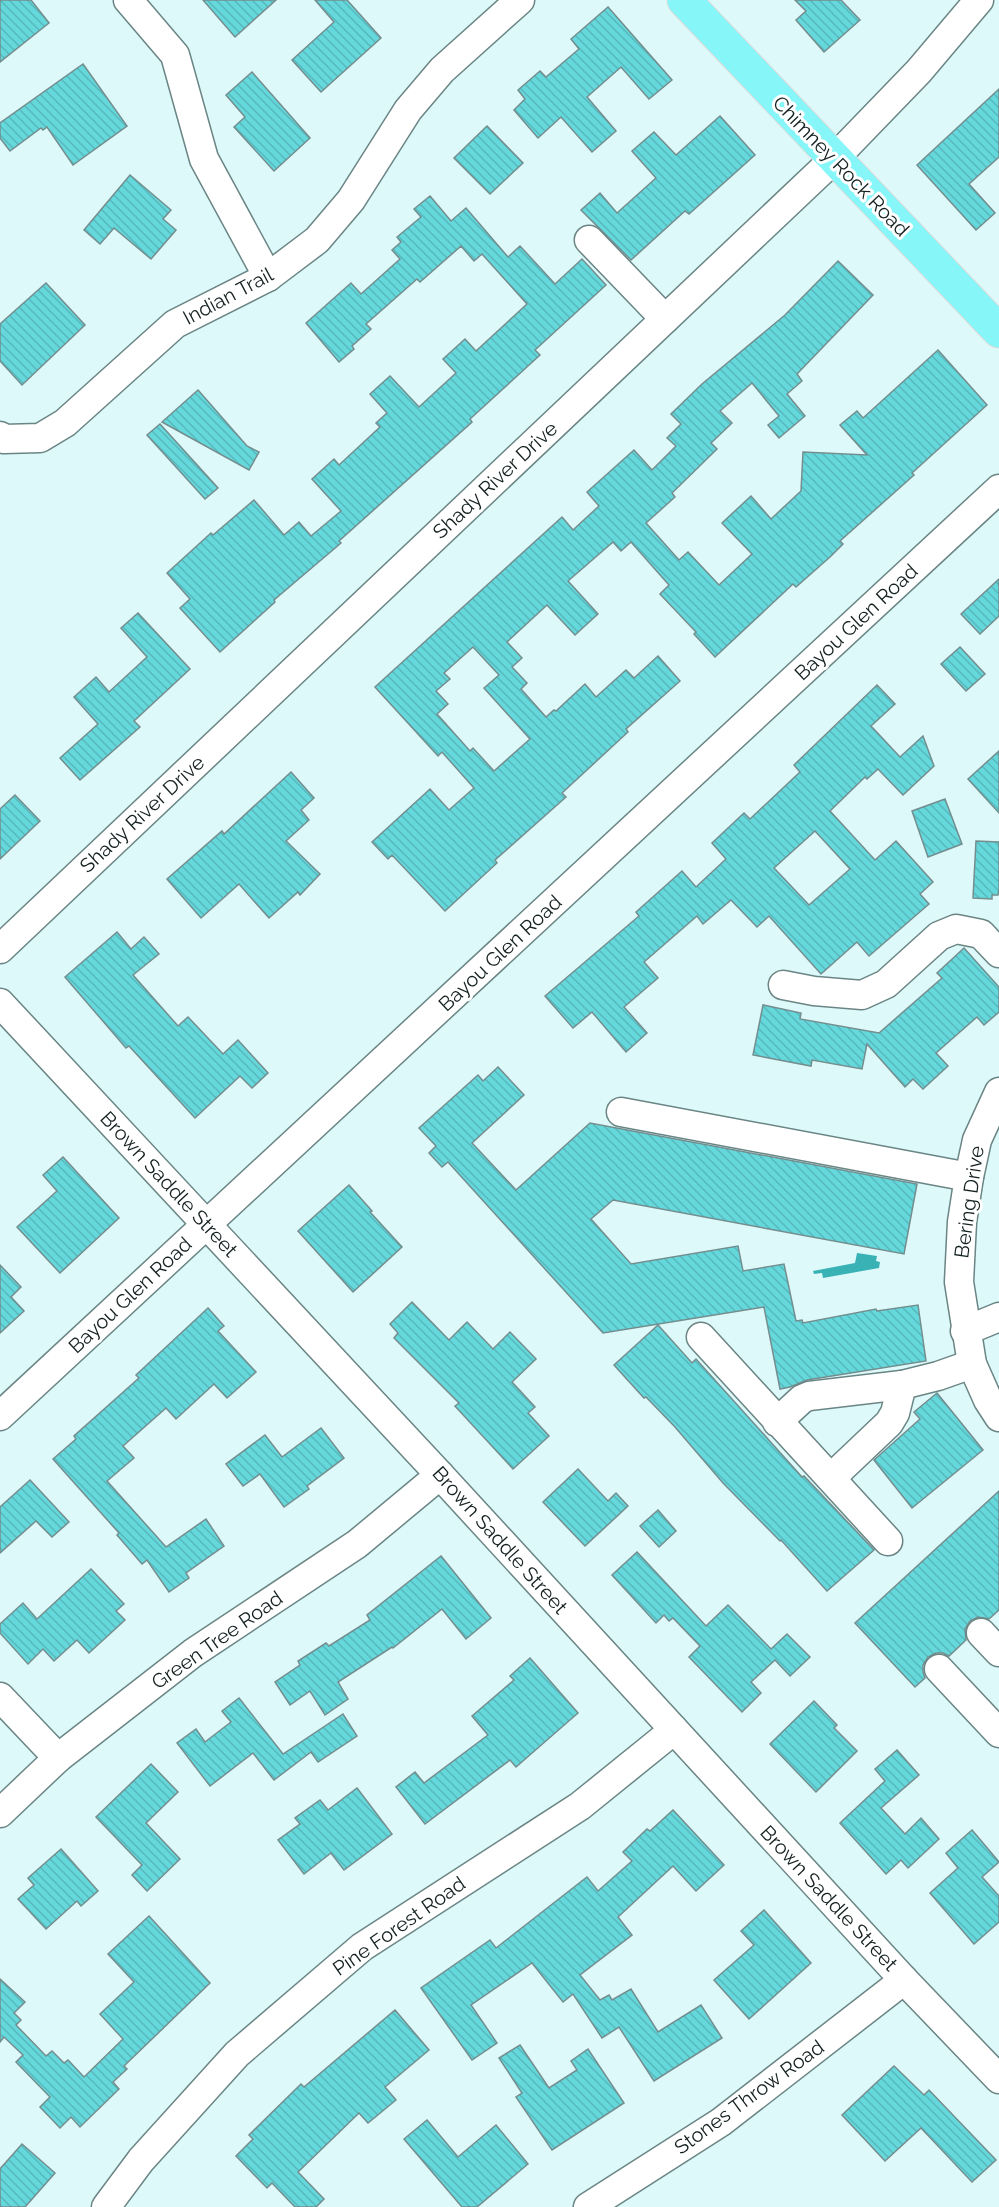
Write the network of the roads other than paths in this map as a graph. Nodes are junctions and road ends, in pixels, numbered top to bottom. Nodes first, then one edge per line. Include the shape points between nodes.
1 (520, 0) edge
2 (684, 0) edge
3 (979, 0) edge
4 (133, 2) edge
5 (834, 159) junction
6 (589, 240) dead end
7 (267, 278) junction
8 (664, 319) junction
9 (999, 331) edge
10 (0, 436) edge
11 (999, 489) edge
12 (0, 949) edge
13 (999, 953) edge
14 (783, 985) dead end
15 (0, 1003) edge
16 (999, 1092) edge
17 (621, 1112) dead end
18 (988, 1142) edge
19 (969, 1177) junction
20 (207, 1225) junction
21 (997, 1318) edge
22 (966, 1331) junction
23 (701, 1338) dead end
24 (972, 1364) junction
25 (902, 1385) junction
26 (995, 1404) edge
27 (0, 1416) edge
28 (777, 1422) junction
29 (441, 1475) junction
30 (831, 1478) junction
31 (888, 1541) dead end
32 (939, 1669) dead end
33 (0, 1698) edge
34 (674, 1730) junction
35 (999, 1732) edge
36 (58, 1758) junction
37 (0, 1813) edge
38 (904, 1980) junction
39 (999, 2079) edge
40 (106, 2207) edge
41 (588, 2207) edge

1 - 7 street, Indian Trail via 442,70 408,110 351,200 316,240
2 - 5 main road, Chimney Rock Road
3 - 5 street, Shady River Drive via 919,71
4 - 7 street via 175,55 204,159
5 - 8 street, Shady River Drive
5 - 9 main road, Chimney Rock Road
6 - 8 street
7 - 10 street, Indian Trail via 175,324 65,423 40,438
8 - 12 street, Shady River Drive
11 - 20 street, Bayou Glen Road
13 - 14 street via 981,934 957,929 939,936 886,984 862,995 814,992
15 - 20 street, Brown Saddle Street
16 - 18 street, Bering Drive
17 - 19 street
18 - 19 street, Bering Drive
19 - 22 street, Bering Drive via 959,1282
20 - 27 street, Bayou Glen Road
20 - 29 street, Brown Saddle Street
21 - 22 street
22 - 24 street, Bering Drive
23 - 28 street
24 - 25 street
24 - 26 street, Bering Drive
25 - 28 street via 809,1396
25 - 30 street via 889,1423
28 - 30 street
29 - 34 street, Brown Saddle Street
29 - 36 street, Green Tree Road via 357,1544 194,1653
30 - 31 street
32 - 35 street
33 - 36 street
34 - 38 street, Brown Saddle Street
34 - 40 street, Pine Forest Road via 579,1806 362,1947 237,2054 141,2160
36 - 37 street, Green Tree Road
38 - 39 street, Brown Saddle Street
38 - 41 street, Stones Throw Road via 722,2122

